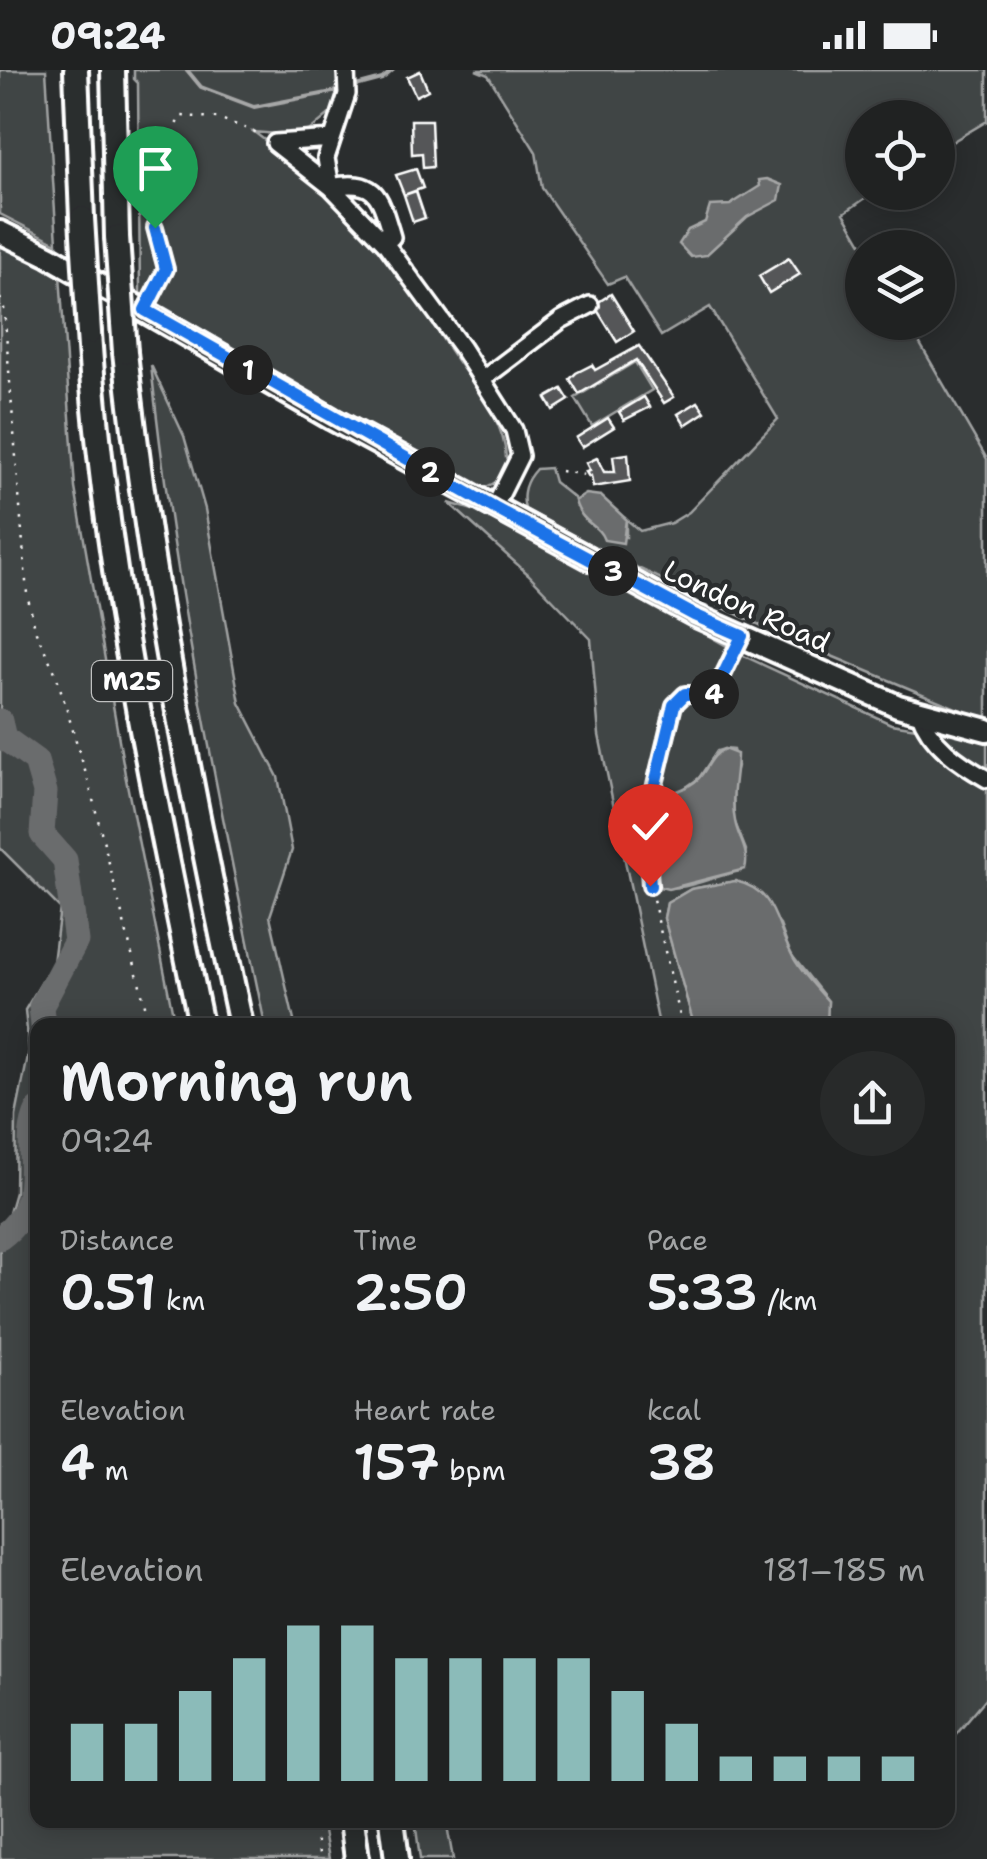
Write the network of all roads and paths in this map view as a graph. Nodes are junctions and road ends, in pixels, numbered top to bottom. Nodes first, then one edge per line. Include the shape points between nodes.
1 (76, 70) edge
2 (113, 70) edge
3 (346, 70) edge
4 (332, 139) junction
5 (275, 143) junction
6 (331, 187) junction
7 (0, 232) edge
8 (385, 244) junction
9 (0, 298) edge
10 (590, 305) dead end
11 (145, 310) junction
12 (482, 379) junction
13 (561, 471) dead end
14 (586, 475) dead end
15 (494, 508) junction
16 (742, 636) junction
17 (919, 712) junction
18 (987, 730) edge
19 (987, 779) edge
20 (148, 1018) edge
21 (199, 1018) edge
22 (240, 1018) edge
23 (680, 1018) edge
24 (314, 1828) edge
25 (353, 1828) edge
26 (393, 1828) edge
27 (320, 1859) edge
28 (358, 1859) edge
29 (397, 1859) edge

1 - 21 highway, M25, bridge via 100,465 122,619
2 - 22 highway, M25, bridge via 125,352 159,615
3 - 4 street via 347,94
4 - 5 street
4 - 6 street via 326,158
5 - 6 street
5 - 11 path via 218,118 181,116 170,135 155,228 166,269
6 - 8 street
6 - 8 street via 364,184 374,190 392,237
7 - 11 main road, London Road
8 - 12 street
9 - 20 path via 27,594 90,784
10 - 12 street
11 - 15 main road, London Road
12 - 15 street via 519,442 520,456
13 - 14 path
15 - 16 main road, London Road
16 - 17 main road, London Road
16 - 23 path via 714,694 685,694 674,705 646,822 650,886
17 - 18 main road, London Road
17 - 19 street via 942,748
24 - 27 path
25 - 28 highway
26 - 29 highway

